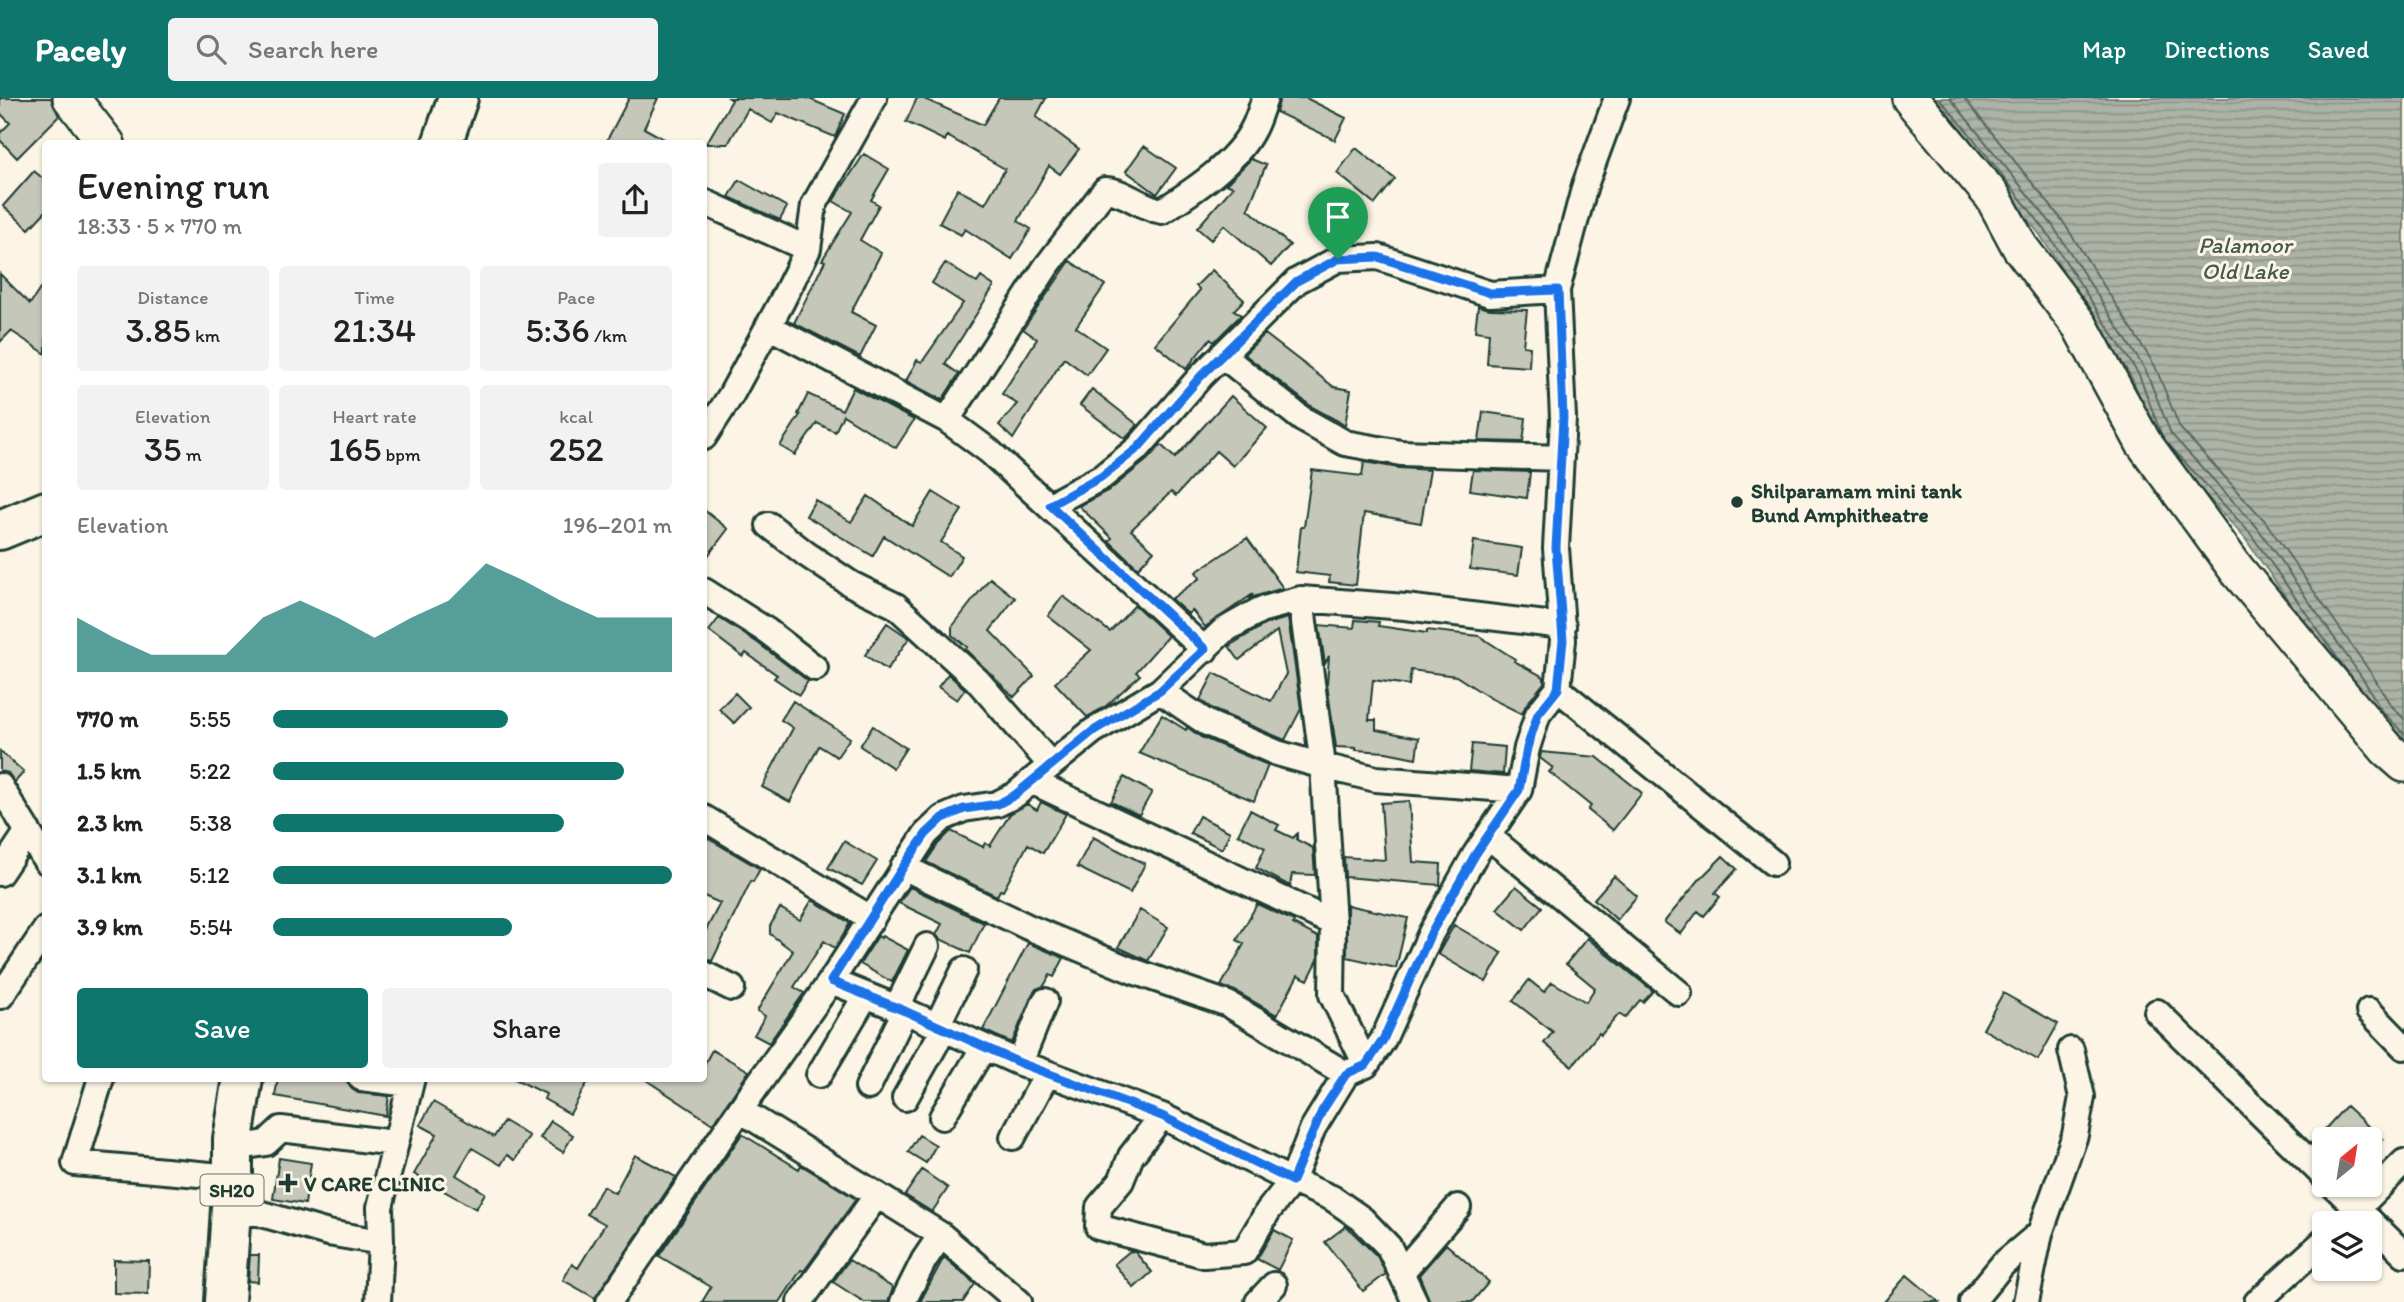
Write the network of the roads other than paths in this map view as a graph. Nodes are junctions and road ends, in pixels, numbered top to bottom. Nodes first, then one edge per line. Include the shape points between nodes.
1 (71, 98) edge
2 (432, 98) edge
3 (457, 98) edge
4 (874, 98) edge
5 (1265, 98) edge
6 (1617, 98) edge
7 (1910, 98) edge
8 (104, 140) edge
9 (422, 140) edge
10 (443, 140) edge
11 (707, 203) edge
12 (808, 249) junction
13 (1558, 290) junction
14 (768, 326) junction
15 (1222, 355) junction
16 (947, 420) junction
17 (707, 432) edge
18 (1561, 458) junction
19 (42, 485) edge
20 (0, 501) edge
21 (1050, 505) junction
22 (42, 513) edge
23 (769, 525) dead end
24 (0, 530) edge
25 (707, 593) edge
26 (1301, 599) junction
27 (1563, 626) junction
28 (1205, 649) junction
29 (816, 668) dead end
30 (1558, 689) junction
31 (1160, 691) junction
32 (2404, 764) edge
33 (1051, 765) junction
34 (1323, 766) junction
35 (1031, 781) junction
36 (0, 786) edge
37 (1519, 790) junction
38 (707, 820) edge
39 (28, 831) junction
40 (1488, 836) junction
41 (42, 854) edge
42 (1773, 863) dead end
43 (903, 867) junction
44 (0, 873) edge
45 (872, 919) junction
46 (1333, 923) junction
47 (42, 935) edge
48 (927, 946) dead end
49 (964, 970) dead end
50 (707, 976) edge
51 (831, 981) junction
52 (732, 988) dead end
53 (1679, 993) dead end
54 (866, 995) junction
55 (1, 996) edge
56 (1045, 1002) dead end
57 (901, 1009) junction
58 (2157, 1012) dead end
59 (2369, 1012) dead end
60 (941, 1027) junction
61 (2404, 1046) edge
62 (984, 1047) junction
63 (2071, 1050) dead end
64 (1020, 1063) junction
65 (1356, 1069) junction
66 (1048, 1074) junction
67 (819, 1075) dead end
68 (100, 1082) edge
69 (242, 1082) edge
70 (410, 1082) edge
71 (868, 1087) dead end
72 (905, 1098) dead end
73 (740, 1110) junction
74 (1162, 1116) junction
75 (942, 1117) dead end
76 (1013, 1137) dead end
77 (233, 1139) junction
78 (394, 1143) junction
79 (2404, 1162) edge
80 (2312, 1164) edge
81 (233, 1177) junction
82 (1292, 1181) junction
83 (877, 1195) junction
84 (1458, 1207) dead end
85 (2356, 1211) edge
86 (230, 1217) junction
87 (2040, 1233) junction
88 (941, 1235) junction
89 (2382, 1238) edge
90 (381, 1242) junction
91 (2312, 1252) edge
92 (2404, 1254) edge
93 (1401, 1273) junction
94 (1006, 1297) edge
95 (225, 1302) edge
96 (378, 1302) edge
97 (609, 1302) edge
98 (800, 1302) edge
99 (903, 1302) edge
100 (1414, 1302) edge
101 (1972, 1302) edge
102 (2026, 1302) edge
103 (2257, 1302) edge

1 - 8 street
2 - 9 main road
3 - 10 main road
4 - 12 street via 814,205
5 - 16 street via 1242,146 1205,181 1162,211 1105,190 1046,267
6 - 13 street via 1585,185
7 - 32 street via 1993,197 2020,247 2080,326 2143,442 2237,570
11 - 12 street
12 - 14 street
13 - 15 street via 1490,293 1378,257 1338,259 1297,281
13 - 18 street
14 - 16 street
14 - 17 street
15 - 18 street via 1302,419 1345,443 1401,453
15 - 21 street via 1138,448 1101,477
16 - 21 street
18 - 27 street via 1556,548
19 - 20 main road
21 - 28 street
22 - 24 main road
23 - 33 street via 850,584 895,606 978,680
25 - 29 street
26 - 27 street
26 - 28 street via 1260,610 1223,631
26 - 34 street
27 - 30 street
28 - 31 street
30 - 37 street via 1538,714
30 - 42 street
31 - 33 street via 1093,731
31 - 34 street via 1207,723 1277,753
33 - 35 street
34 - 37 street via 1376,779
34 - 46 street
35 - 43 street via 998,804 964,809 943,818
35 - 46 street
36 - 39 street
37 - 40 street
38 - 45 street
39 - 41 street
39 - 44 street
40 - 53 street
40 - 65 street via 1431,933 1383,1040
43 - 45 street
43 - 65 street via 1028,927 1228,1004
45 - 51 street
46 - 65 street via 1332,995
47 - 55 street
48 - 57 street
49 - 60 street
50 - 52 street
51 - 54 street
51 - 73 street
54 - 57 street
54 - 67 street
56 - 64 street
57 - 60 street
57 - 71 street
58 - 80 street
59 - 61 street
60 - 62 street
60 - 72 street
62 - 64 street
62 - 75 street
63 - 87 street via 2082,1097 2075,1135
64 - 66 street
65 - 82 street via 1318,1119
66 - 74 street
66 - 76 street
68 - 81 street via 75,1163
69 - 77 main road, SH20
70 - 78 street
73 - 83 street
73 - 97 street
74 - 82 street
74 - 82 street via 1099,1207 1098,1227 1205,1255 1244,1252 1268,1210
77 - 78 street via 253,1145 266,1143 281,1129
77 - 81 main road, SH20
78 - 90 street via 380,1208
79 - 85 street
81 - 86 main road, SH20
82 - 93 street via 1332,1198 1362,1219 1389,1247
83 - 88 street
83 - 98 street
84 - 93 street
86 - 90 street via 255,1212 328,1233
86 - 95 main road, SH20
87 - 101 street via 2003,1264
87 - 102 street
88 - 94 street
88 - 99 street
89 - 92 street
90 - 96 street
91 - 103 street
93 - 100 street

